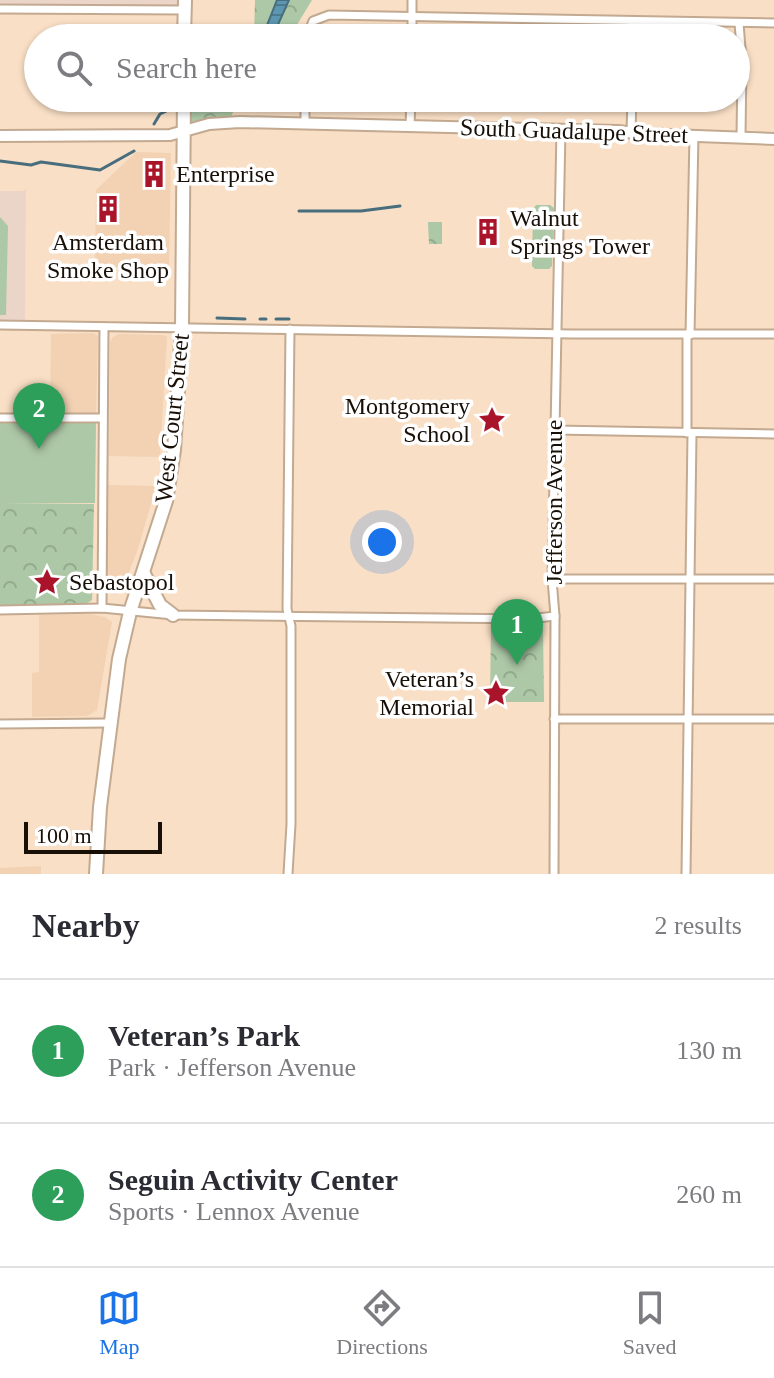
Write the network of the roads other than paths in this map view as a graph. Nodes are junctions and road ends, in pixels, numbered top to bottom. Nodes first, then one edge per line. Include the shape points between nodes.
1 (412, 0) edge
2 (185, 5) edge
3 (0, 9) edge
4 (412, 18) junction
5 (633, 21) joint
6 (739, 23) joint
7 (774, 23) edge
8 (311, 24) edge
9 (412, 24) edge
10 (184, 112) edge
11 (305, 112) edge
12 (410, 112) edge
13 (632, 112) edge
14 (741, 112) edge
15 (305, 123) junction
16 (410, 126) junction
17 (561, 130) junction
18 (631, 132) junction
19 (184, 133) junction
20 (694, 135) junction
21 (0, 136) edge
22 (741, 137) junction
23 (774, 139) edge
24 (0, 325) edge
25 (104, 327) junction
26 (182, 328) junction
27 (290, 329) junction
28 (556, 332) junction
29 (774, 334) edge
30 (689, 335) junction
31 (0, 418) edge
32 (102, 418) junction
33 (555, 430) junction
34 (689, 433) junction
35 (774, 434) edge
36 (144, 574) junction
37 (552, 579) junction
38 (689, 579) junction
39 (774, 579) edge
40 (102, 608) junction
41 (0, 610) edge
42 (130, 612) junction
43 (173, 615) junction
44 (555, 616) junction
45 (289, 617) junction
46 (554, 719) junction
47 (687, 719) junction
48 (774, 719) edge
49 (110, 723) junction
50 (0, 724) edge
51 (96, 874) edge
52 (288, 874) edge
53 (554, 874) edge
54 (686, 874) edge

1 - 4 street
2 - 3 street
4 - 5 street
4 - 8 street via 321,16
4 - 9 street
5 - 6 street
6 - 7 street
10 - 19 main road, West Court Street
11 - 15 street
12 - 16 street
13 - 18 street
14 - 22 street
15 - 16 street, South Guadalupe Street
15 - 19 street, South Guadalupe Street via 217,122
16 - 17 street, South Guadalupe Street
17 - 18 street, South Guadalupe Street
17 - 28 street, Jefferson Avenue
18 - 20 street, South Guadalupe Street
19 - 21 street, South Guadalupe Street
19 - 26 main road, West Court Street
20 - 22 street, South Guadalupe Street
20 - 30 street
22 - 23 street, South Guadalupe Street
24 - 25 street
25 - 26 street
25 - 32 street
26 - 27 street
26 - 36 main road, West Court Street via 172,473
27 - 28 street
27 - 45 street
28 - 30 street
28 - 33 street, Jefferson Avenue
29 - 30 street
30 - 34 street
31 - 32 street
32 - 40 street
33 - 34 street
33 - 37 street, Jefferson Avenue
34 - 35 street
34 - 38 street
36 - 42 main road, West Court Street
36 - 43 main road via 160,605
37 - 38 street
37 - 44 street, Jefferson Avenue
38 - 39 street
38 - 47 street
40 - 41 street
40 - 42 street
42 - 43 street
42 - 49 main road, West Court Street
43 - 45 street
44 - 45 street
44 - 46 street, Jefferson Avenue
45 - 52 street
46 - 47 street
46 - 53 street, Jefferson Avenue
47 - 48 street
47 - 54 street
49 - 50 street
49 - 51 main road, West Court Street

